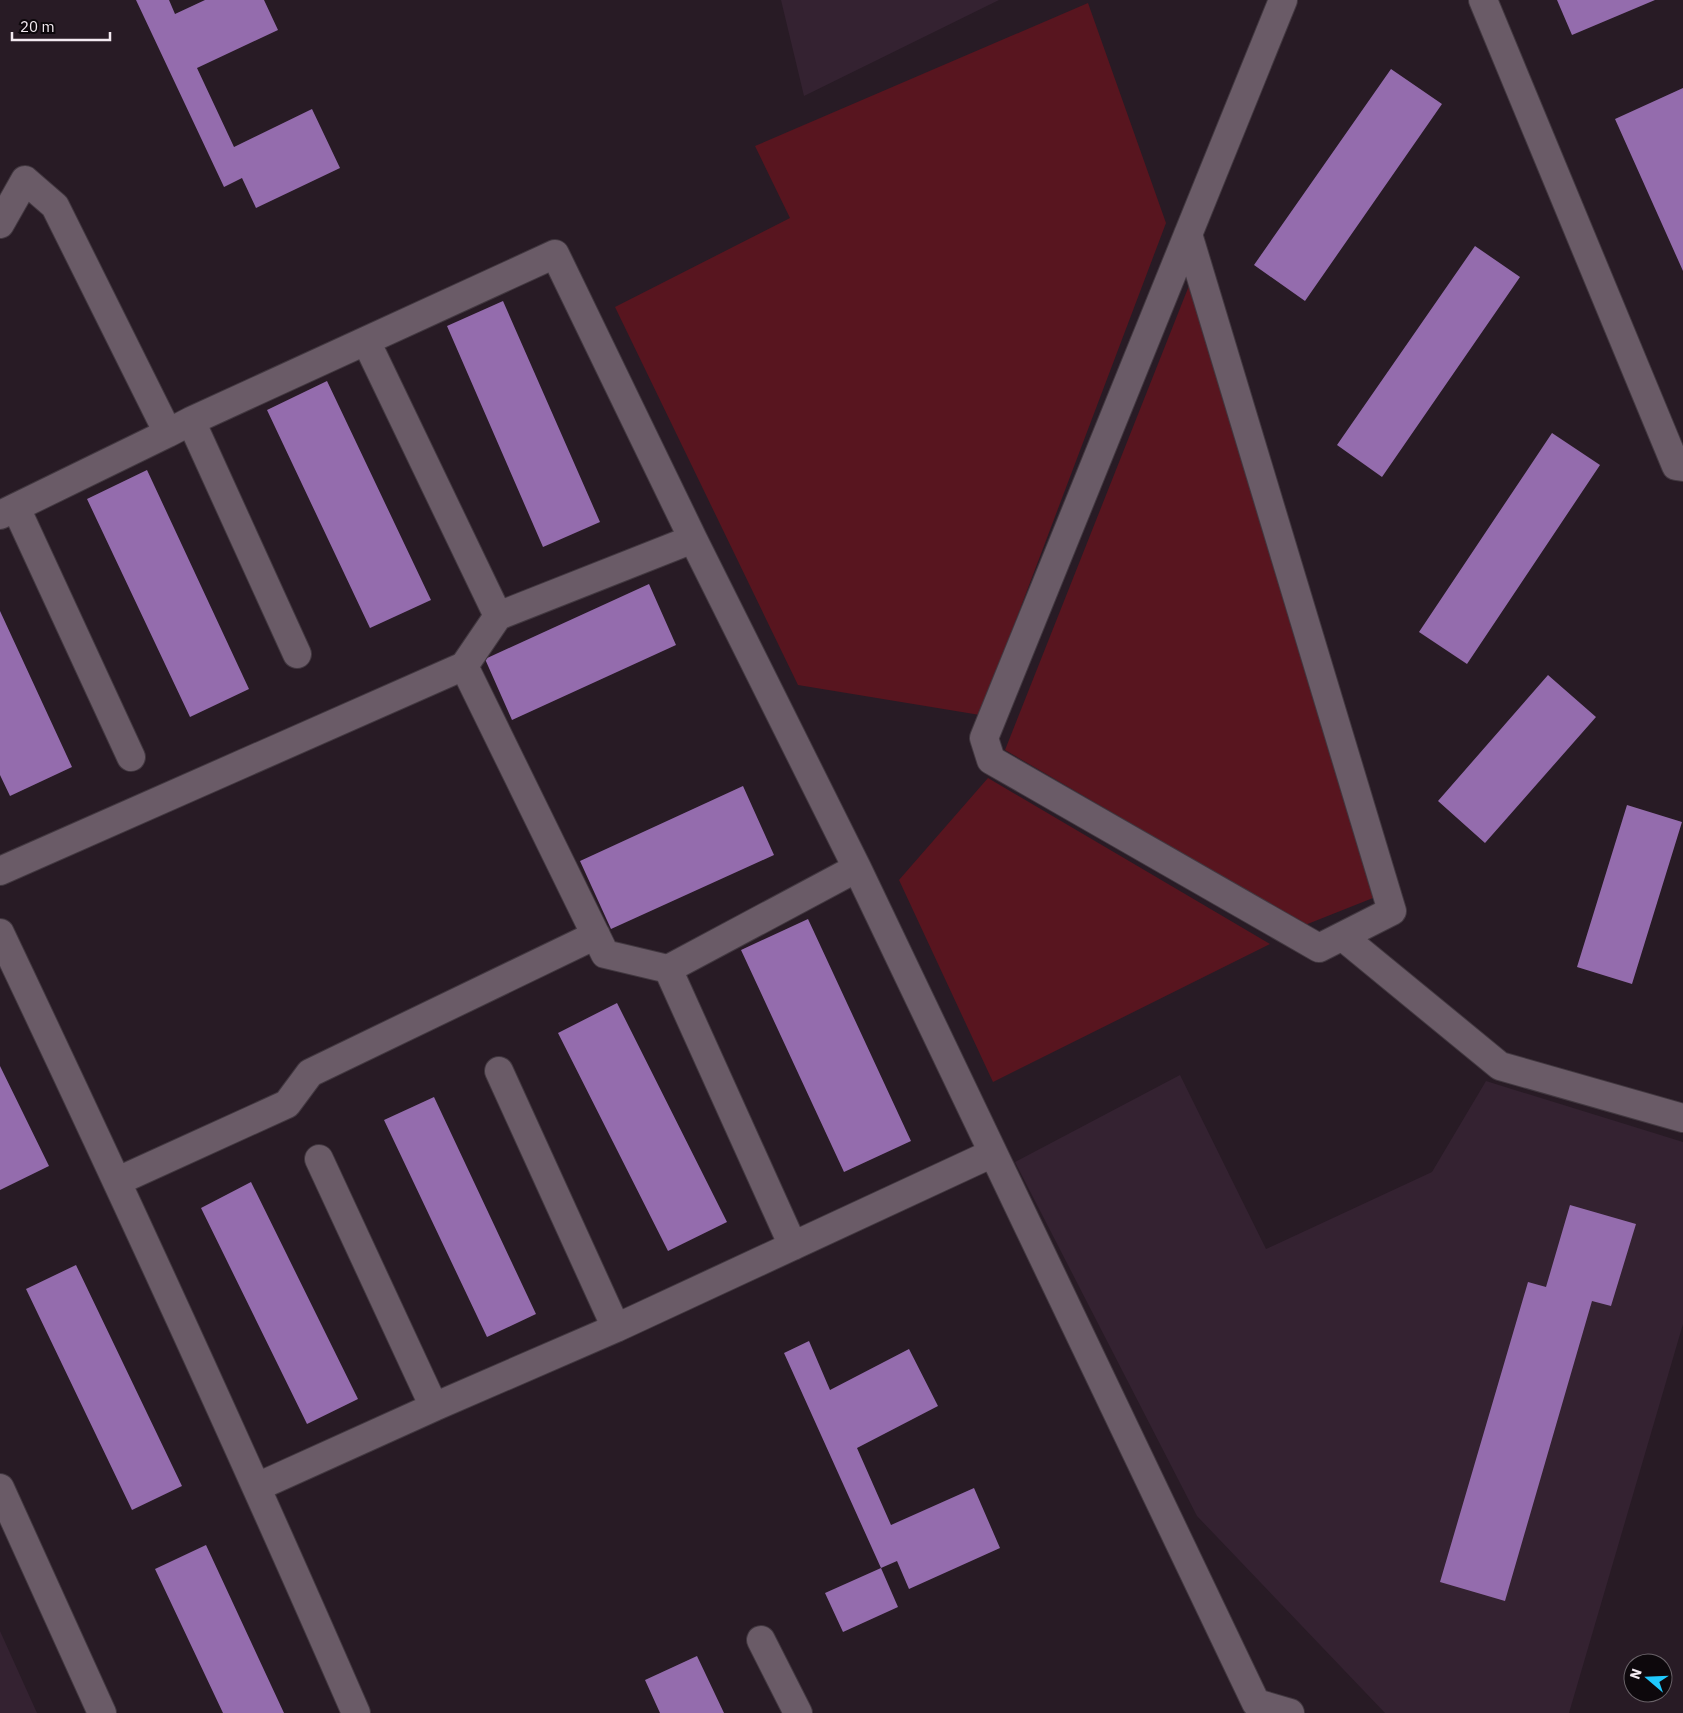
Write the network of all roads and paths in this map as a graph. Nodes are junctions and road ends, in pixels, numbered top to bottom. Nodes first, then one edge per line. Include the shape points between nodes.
1 (1283, 0) edge
2 (1483, 0) edge
3 (0, 224) edge
4 (1188, 234) junction
5 (366, 341) junction
6 (180, 427) junction
7 (1683, 467) edge
8 (8, 512) edge
9 (693, 539) junction
10 (498, 616) junction
11 (297, 654) dead end
12 (464, 666) junction
13 (131, 757) dead end
14 (857, 868) junction
15 (0, 871) edge
16 (0, 933) edge
17 (596, 935) junction
18 (1342, 937) junction
19 (668, 969) junction
20 (499, 1072) dead end
21 (1683, 1118) edge
22 (993, 1153) junction
23 (319, 1159) dead end
24 (118, 1182) junction
25 (793, 1246) junction
26 (616, 1328) junction
27 (434, 1407) junction
28 (257, 1487) junction
29 (0, 1488) edge
30 (761, 1640) dead end
31 (1245, 1708) edge
32 (102, 1713) edge
33 (356, 1713) edge
34 (798, 1713) edge
35 (1290, 1713) edge

1 - 4 street
2 - 7 street via 1676,466
3 - 6 street via 25,180 55,206
4 - 18 street via 1392,911
4 - 18 street via 984,738 991,760 1319,948
5 - 6 street
5 - 9 street via 555,254
5 - 10 street
6 - 8 street
6 - 11 street
8 - 13 street
9 - 10 street
9 - 14 street
10 - 12 street
12 - 15 street
12 - 17 street
14 - 19 street
14 - 22 street
16 - 24 street
17 - 19 street via 605,954
17 - 24 street via 310,1073 287,1104
18 - 21 street via 1500,1066
19 - 25 street
20 - 26 street
22 - 25 street
22 - 31 street
23 - 27 street
24 - 28 street
25 - 26 street
26 - 27 street
27 - 28 street
28 - 33 street
29 - 32 street
30 - 34 street
31 - 35 street

